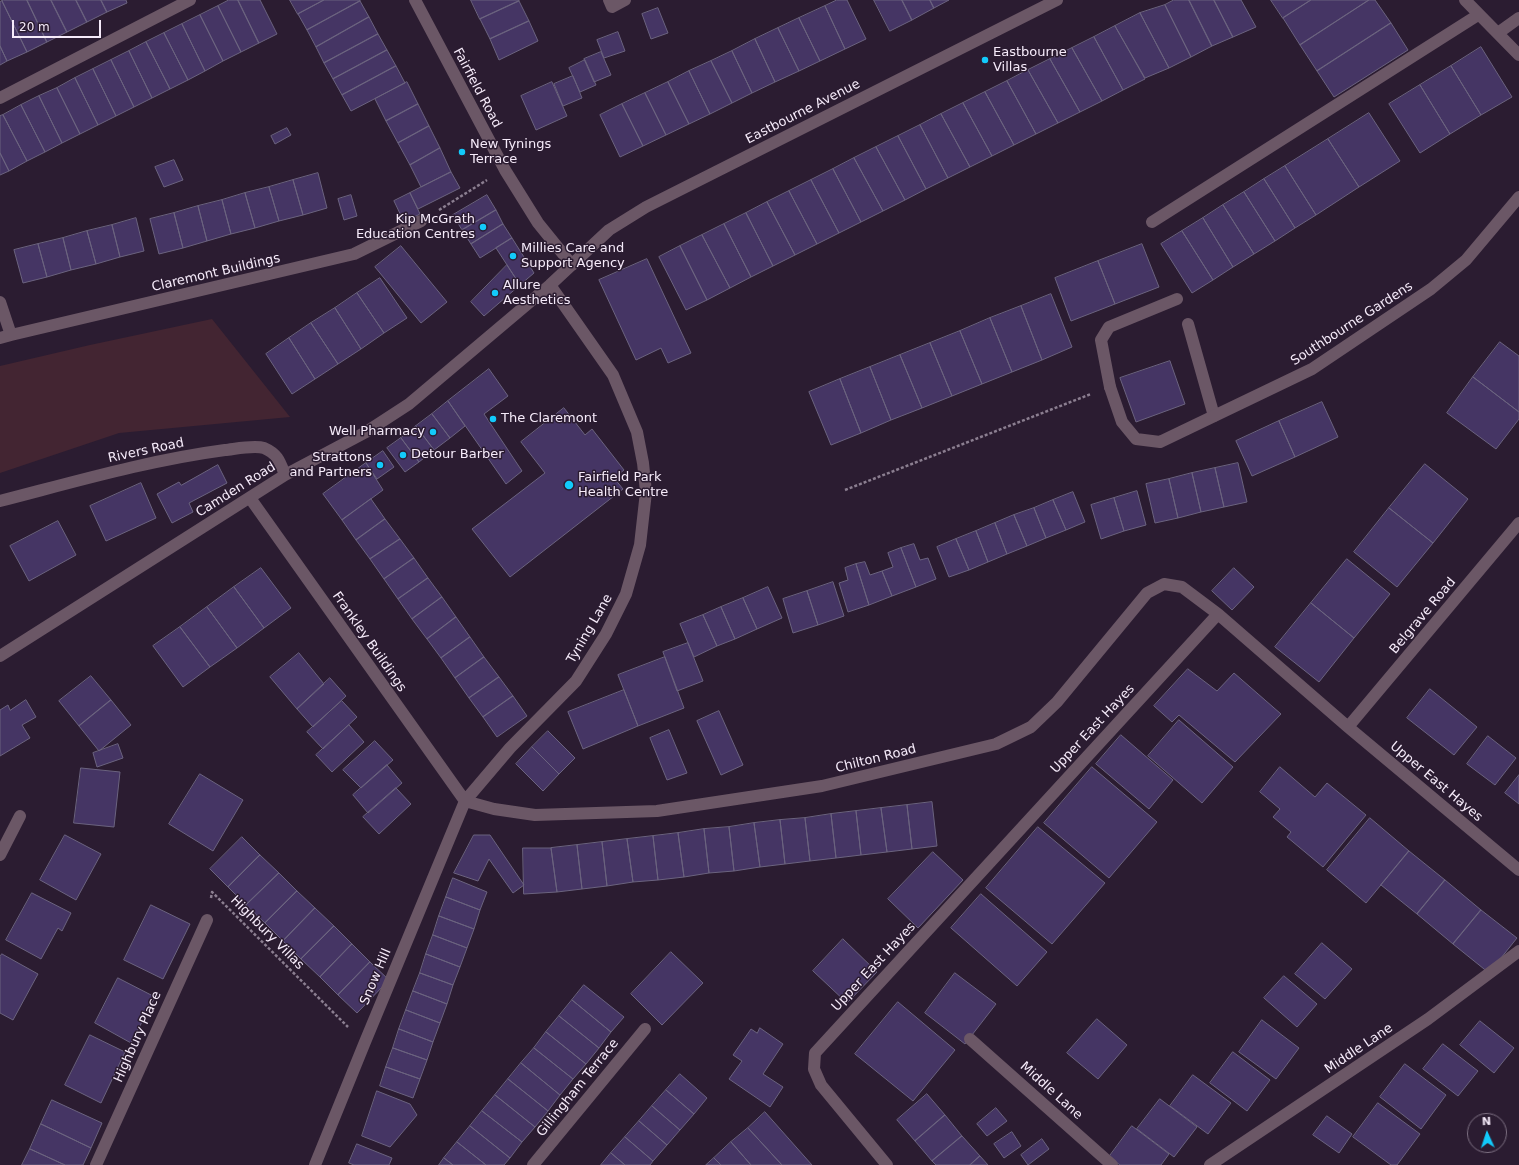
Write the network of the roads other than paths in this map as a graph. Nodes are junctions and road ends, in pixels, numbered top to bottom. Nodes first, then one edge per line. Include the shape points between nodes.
1 (190, 0) edge
2 (415, 0) edge
3 (609, 0) edge
4 (625, 0) edge
5 (1057, 0) edge
6 (1465, 0) edge
7 (1478, 15) junction
8 (1519, 18) edge
9 (1498, 33) junction
10 (1519, 55) edge
11 (0, 98) edge
12 (1519, 197) edge
13 (420, 221) road end
14 (1152, 222) dead end
15 (572, 265) junction
16 (550, 285) junction
17 (1177, 299) dead end
18 (0, 302) edge
19 (1188, 324) dead end
20 (6, 336) edge
21 (1214, 416) junction
22 (286, 475) junction
23 (250, 498) junction
24 (0, 501) edge
25 (1519, 523) edge
26 (1218, 614) junction
27 (0, 656) edge
28 (1348, 726) junction
29 (465, 801) junction
30 (20, 816) dead end
31 (0, 855) edge
32 (1519, 870) edge
33 (207, 920) road end
34 (1519, 951) edge
35 (645, 1029) dead end
36 (970, 1039) dead end
37 (882, 1163) edge
38 (96, 1165) edge
39 (315, 1165) edge
40 (533, 1165) edge
41 (1112, 1165) edge
42 (1210, 1165) edge

1 - 11 street
2 - 15 street, Fairfield Road via 505,170 538,223
3 - 4 street via 612,7
5 - 15 street, Eastbourne Avenue via 646,207 609,230
6 - 7 street
7 - 9 street
7 - 14 street
8 - 9 street
9 - 10 street
12 - 21 street, Southbourne Gardens via 1466,260 1431,289 1312,369
13 - 20 street, Claremont Buildings via 354,254
15 - 16 street, Camden Road
16 - 22 street, Camden Road via 409,404 366,432
16 - 29 street, Tyning Lane via 613,375 637,432 646,492 640,545 626,594 606,634 576,682 510,748
17 - 21 street, Southbourne Gardens via 1109,327 1101,340 1110,387 1122,422 1136,439 1160,442
18 - 20 street, Claremont Buildings
19 - 21 street
22 - 23 street, Camden Road
22 - 24 street, Rivers Road via 277,455 263,448 244,448 146,464
23 - 27 street, Camden Road
23 - 29 street, Frankley Buildings
25 - 28 street, Belgrave Road
26 - 28 street, Upper East Hayes
26 - 29 street, Chilton Road via 1182,587 1164,584 1147,593 1057,702 1031,727 996,744 822,786 657,811 535,815 494,809
26 - 37 street, Upper East Hayes via 815,1053 814,1069 820,1085
28 - 32 street, Upper East Hayes
29 - 39 street, Snow Hill
30 - 31 street
33 - 38 street, Highbury Place
34 - 42 street, Middle Lane via 1428,1019
35 - 40 street, Gillingham Terrace
36 - 41 street, Middle Lane

